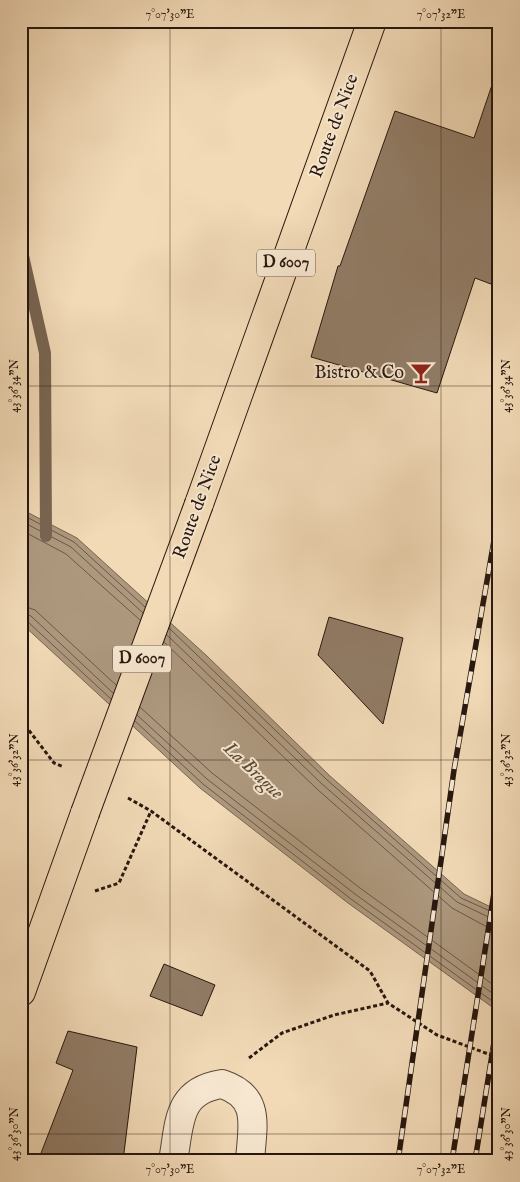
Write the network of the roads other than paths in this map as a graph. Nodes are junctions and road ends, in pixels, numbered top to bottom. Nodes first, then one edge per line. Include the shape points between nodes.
1 (372, 21) edge
2 (21, 992) edge
3 (173, 1161) edge
4 (250, 1161) edge

1 - 2 main road, Route de Nice / D 6007, bridge
3 - 4 street via 183,1106 203,1090 222,1084 242,1094 254,1115

